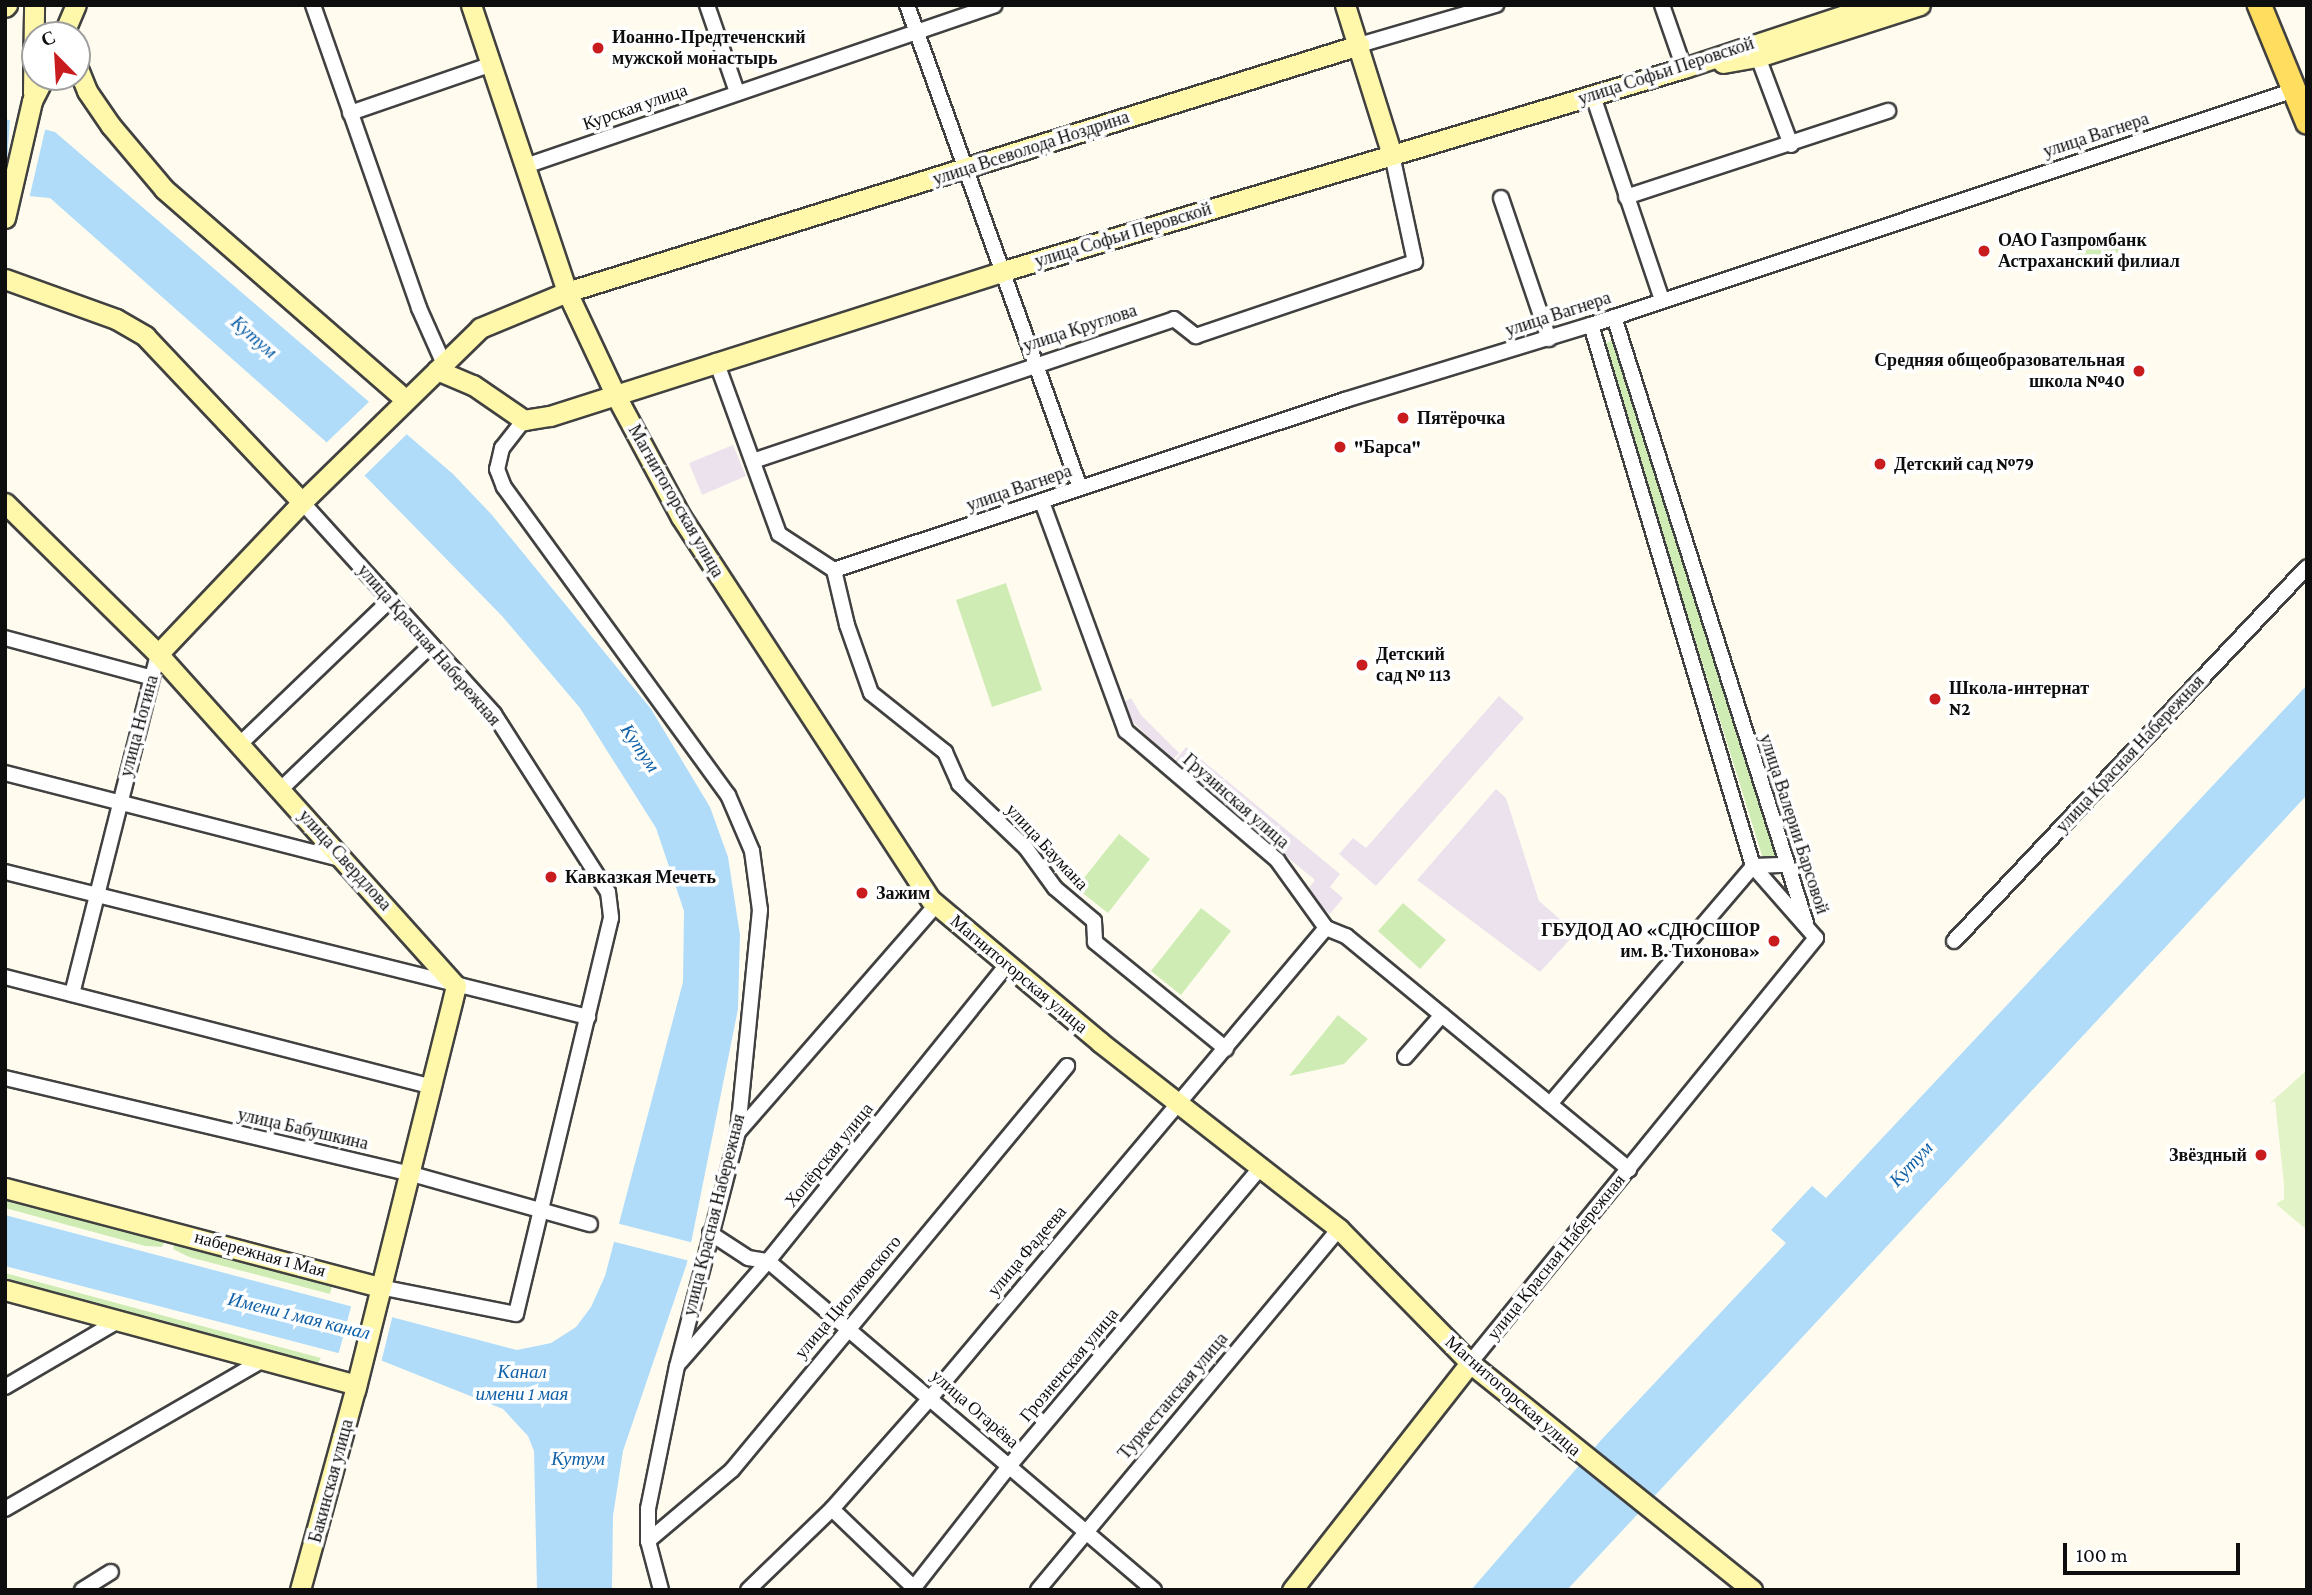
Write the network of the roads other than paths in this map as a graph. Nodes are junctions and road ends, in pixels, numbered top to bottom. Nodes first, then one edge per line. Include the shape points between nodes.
1 (34, 5) edge
2 (313, 5) edge
3 (471, 5) edge
4 (707, 5) edge
5 (908, 5) edge
6 (994, 5) edge
7 (1345, 5) edge
8 (1496, 5) edge
9 (1662, 5) edge
10 (1875, 5) edge
11 (1920, 5) edge
12 (2259, 5) edge
13 (916, 30) junction
14 (1359, 45) junction
15 (1758, 57) junction
16 (492, 64) junction
17 (1684, 68) junction
18 (2294, 90) junction
19 (37, 91) edge
20 (87, 91) edge
21 (737, 92) junction
22 (1593, 96) junction
23 (32, 101) junction
24 (1888, 111) dead end
25 (350, 113) junction
26 (2307, 122) edge
27 (1791, 145) junction
28 (1392, 155) junction
29 (527, 165) junction
30 (964, 170) junction
31 (1626, 197) junction
32 (1501, 198) dead end
33 (5, 218) edge
34 (1000, 272) junction
35 (5, 279) edge
36 (567, 292) junction
37 (1662, 300) junction
38 (1614, 317) junction
39 (1591, 325) junction
40 (1549, 339) junction
41 (716, 361) junction
42 (1034, 363) junction
43 (440, 366) junction
44 (616, 396) junction
45 (401, 405) junction
46 (524, 420) junction
47 (752, 461) junction
48 (1080, 488) junction
49 (302, 502) junction
50 (1042, 502) junction
51 (5, 503) edge
52 (2307, 567) edge
53 (1694, 569) junction
54 (834, 570) junction
55 (1668, 576) junction
56 (390, 600) junction
57 (5, 638) edge
58 (431, 645) junction
59 (158, 654) junction
60 (150, 677) junction
61 (240, 744) junction
62 (5, 773) edge
63 (281, 789) junction
64 (119, 800) junction
65 (346, 861) junction
66 (1787, 864) junction
67 (1753, 866) junction
68 (5, 872) edge
69 (96, 895) junction
70 (937, 904) junction
71 (1326, 928) junction
72 (1807, 928) junction
73 (1954, 940) dead end
74 (1007, 965) junction
75 (5, 976) edge
76 (456, 986) junction
77 (72, 994) junction
78 (1442, 1015) junction
79 (588, 1017) junction
80 (1226, 1049) junction
81 (1405, 1057) dead end
82 (1067, 1066) dead end
83 (5, 1078) edge
84 (429, 1086) junction
85 (1176, 1101) junction
86 (1550, 1104) junction
87 (738, 1132) junction
88 (1259, 1169) junction
89 (1629, 1169) junction
90 (408, 1173) junction
91 (5, 1188) edge
92 (543, 1212) junction
93 (590, 1224) dead end
94 (1339, 1228) junction
95 (710, 1233) junction
96 (768, 1261) junction
97 (6, 1291) edge
98 (378, 1294) junction
99 (516, 1314) joint
100 (118, 1321) junction
101 (848, 1326) junction
102 (263, 1360) junction
103 (1469, 1363) junction
104 (677, 1366) junction
105 (357, 1378) junction
106 (5, 1387) edge
107 (932, 1396) junction
108 (1010, 1465) junction
109 (5, 1509) edge
110 (832, 1509) junction
111 (1086, 1531) junction
112 (648, 1541) junction
113 (111, 1572) dead end
114 (913, 1589) edge
115 (82, 1590) edge
116 (300, 1590) edge
117 (661, 1590) edge
118 (748, 1590) edge
119 (1038, 1590) edge
120 (1154, 1590) edge
121 (1293, 1590) edge
122 (1752, 1590) edge

1 - 23 main road
2 - 25 street
3 - 16 main road, Магнитогорская улица
4 - 21 street
5 - 13 street
6 - 13 street, Курская улица
7 - 14 main road
8 - 14 street, улица Всеволода Ноздрина
9 - 17 street
10 - 17 main road, улица Софьи Перовской
11 - 15 main road
12 - 18 main road
13 - 21 street, Курская улица
13 - 30 street
14 - 28 main road
14 - 30 main road, улица Всеволода Ноздрина
15 - 17 main road
15 - 27 street
16 - 25 street
16 - 29 main road, Магнитогорская улица
17 - 22 main road, улица Софьи Перовской
18 - 26 main road
18 - 37 street, улица Вагнера
19 - 23 main road
20 - 45 main road via 164,189
21 - 29 street, Курская улица
22 - 28 main road, улица Софьи Перовской
22 - 31 street
23 - 33 main road
24 - 27 street
25 - 43 street
27 - 31 street
28 - 34 main road, улица Софьи Перовской
28 - 42 street, улица Круглова via 1415,262 1196,336 1174,319
29 - 36 main road, Магнитогорская улица
30 - 34 street
30 - 36 main road, улица Всеволода Ноздрина
31 - 37 street
32 - 40 street
34 - 41 main road, улица Софьи Перовской
34 - 42 street
35 - 49 main road, улица Красная Набережная via 116,319 145,335
36 - 43 main road, улица Всеволода Ноздрина via 480,328
36 - 44 main road, Магнитогорская улица
37 - 38 street, улица Вагнера
38 - 39 street, улица Вагнера
38 - 53 street, улица Валерии Барсовой
39 - 40 street, улица Вагнера
39 - 55 street, улица Валерии Барсовой
40 - 48 street, улица Вагнера
41 - 44 main road, улица Софьи Перовской
41 - 47 street
42 - 47 street, улица Круглова
42 - 48 street
43 - 45 main road
43 - 46 main road
44 - 46 main road, улица Софьи Перовской
44 - 70 main road, Магнитогорская улица via 681,517
45 - 49 main road, улица Ногина
46 - 87 street, улица Красная Набережная via 502,448 497,469 504,487 695,746 728,795 752,851 760,910 758,956
47 - 54 street via 779,534
48 - 50 street, улица Вагнера
49 - 56 street, улица Красная Набережная
49 - 59 main road, улица Ногина
50 - 54 street, улица Вагнера
50 - 71 street, Грузинская улица via 1126,731 1277,860
51 - 59 main road, улица Свердлова
52 - 73 street, улица Красная Набережная
53 - 55 street
53 - 66 street, улица Валерии Барсовой
54 - 80 street, улица Баумана via 871,693 944,752 959,785 1026,848 1055,888 1094,921 1095,942
55 - 67 street, улица Валерии Барсовой
56 - 58 street, улица Красная Набережная
56 - 61 street
57 - 60 street
58 - 63 street
58 - 79 street, улица Красная Набережная via 494,714 608,892 611,918
59 - 60 street, улица Ногина
59 - 61 main road, улица Свердлова
60 - 64 street, улица Ногина
61 - 63 main road, улица Свердлова
62 - 64 street
63 - 65 main road, улица Свердлова
64 - 65 street
64 - 69 street, улица Ногина
65 - 76 main road, улица Свердлова
66 - 67 street
66 - 72 street, улица Валерии Барсовой
67 - 72 street, улица Валерии Барсовой
67 - 86 street
68 - 69 street
69 - 76 street
69 - 77 street, улица Ногина
70 - 74 main road, Магнитогорская улица
70 - 87 street
71 - 78 street, Грузинская улица via 1346,936
71 - 80 street, улица Фадеева
72 - 89 street, улица Красная Набережная via 1815,938 1799,962
74 - 85 main road, Магнитогорская улица
74 - 96 street, Хопёрская улица
75 - 77 street
76 - 79 street
76 - 84 main road
77 - 84 street
78 - 81 street
78 - 86 street, Грузинская улица
79 - 92 street, улица Красная Набережная
80 - 85 street, улица Фадеева
82 - 101 street, улица Циолковского
83 - 90 street, улица Бабушкина
84 - 90 main road
85 - 88 main road, Магнитогорская улица
85 - 107 street, улица Фадеева
86 - 89 street, Грузинская улица
87 - 95 street, улица Красная Набережная
88 - 94 main road, Магнитогорская улица
88 - 108 street, Грозненская улица
89 - 103 street, улица Красная Набережная
90 - 92 street, улица Бабушкина
90 - 98 main road
91 - 98 main road, набережная 1 Мая
92 - 93 street, улица Бабушкина
92 - 99 street, улица Красная Набережная
94 - 103 main road, Магнитогорская улица
94 - 111 street, Туркестанская улица
95 - 96 street via 748,1258
95 - 104 street, улица Красная Набережная
96 - 101 street, улица Огарёва
96 - 104 street, Хопёрская улица
97 - 100 main road
98 - 99 street, набережная 1 Мая
98 - 105 main road, Бакинская улица
100 - 102 main road
100 - 106 street
101 - 107 street, улица Огарёва
101 - 112 street, улица Циолковского via 732,1470
102 - 105 main road
102 - 109 street
103 - 121 main road, улица Красная Набережная
103 - 122 main road, Магнитогорская улица
104 - 112 street, улица Красная Набережная via 648,1509
105 - 116 main road, Бакинская улица
107 - 108 street, улица Огарёва
107 - 110 street, улица Фадеева
108 - 111 street, улица Огарёва
108 - 114 street, Грозненская улица
110 - 114 street
110 - 118 street, улица Фадеева
111 - 119 street, Туркестанская улица
111 - 120 street, улица Огарёва
112 - 117 street, улица Красная Набережная
113 - 115 street

